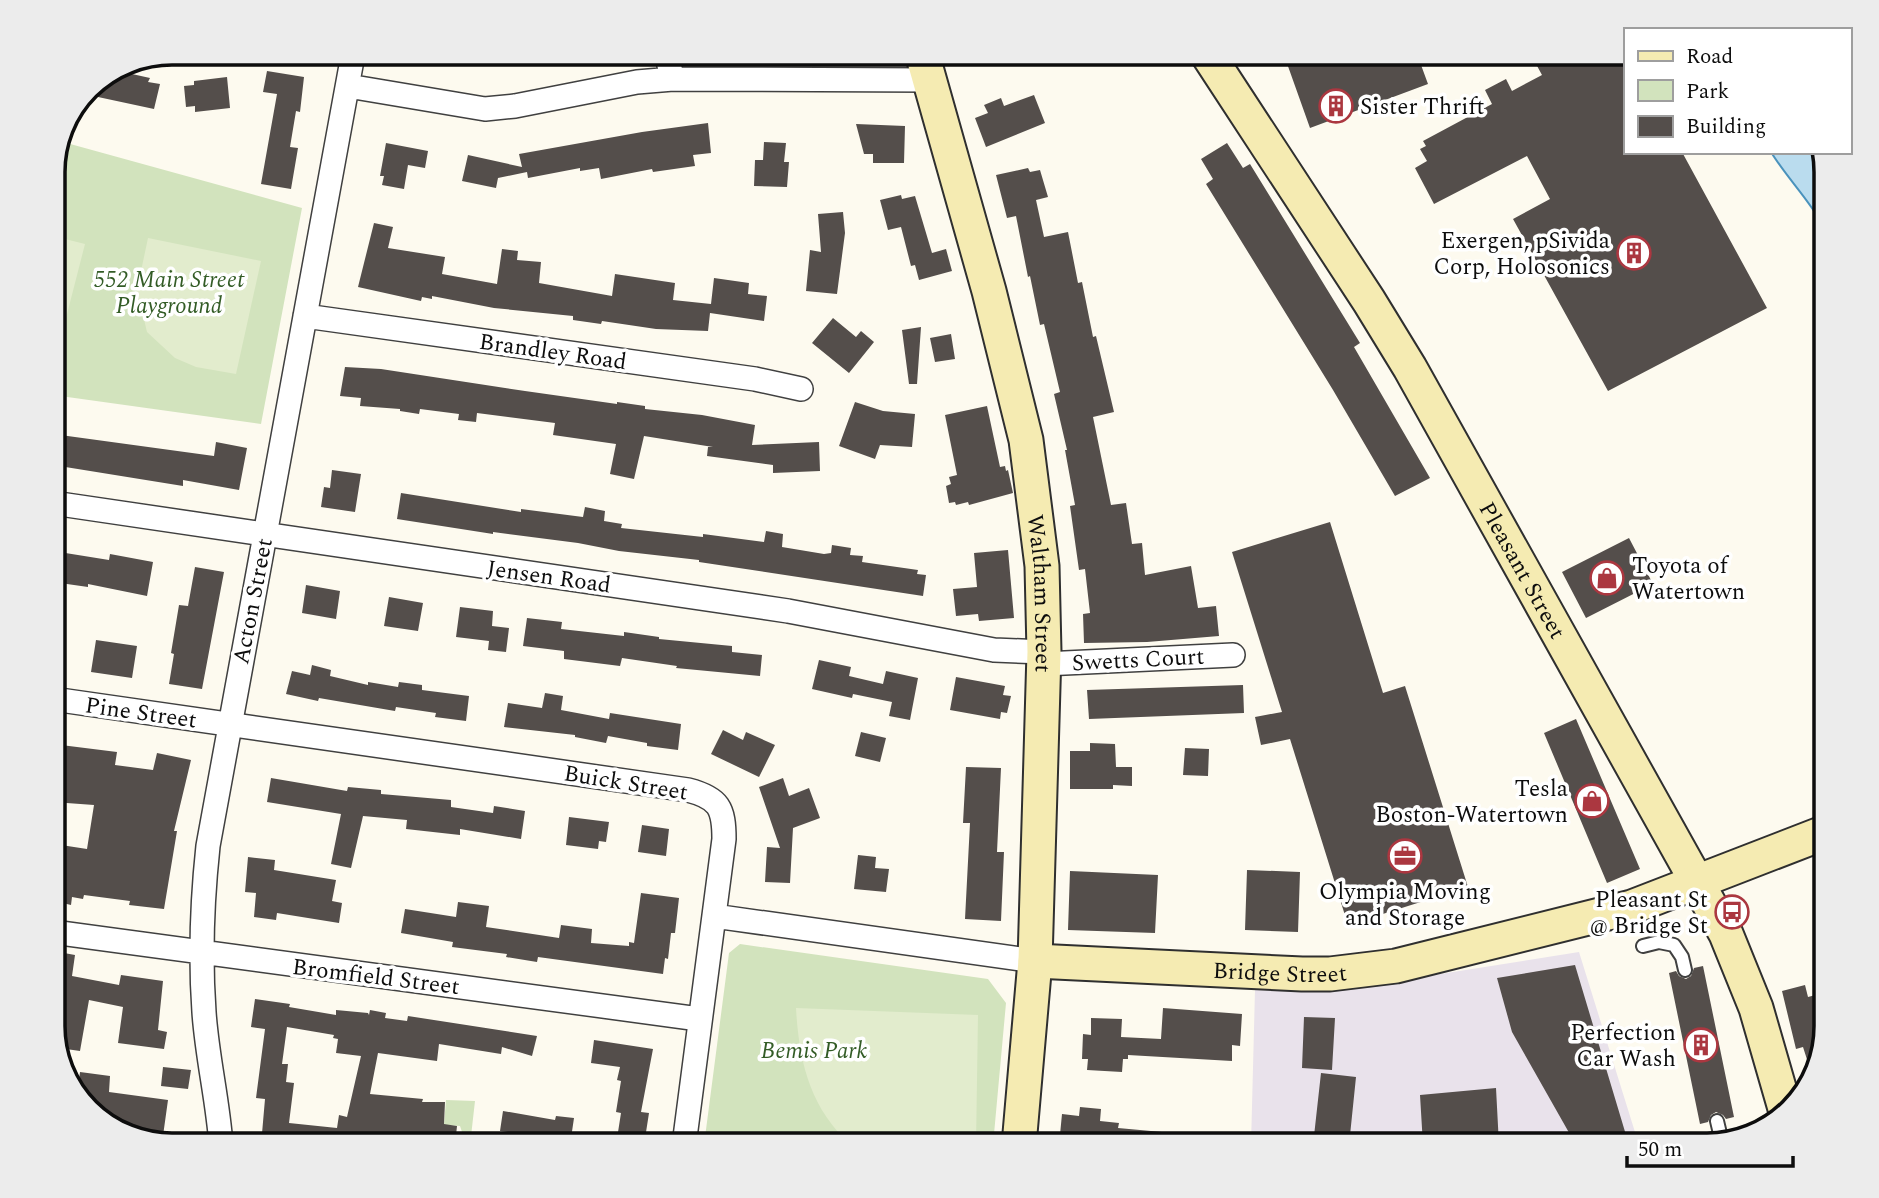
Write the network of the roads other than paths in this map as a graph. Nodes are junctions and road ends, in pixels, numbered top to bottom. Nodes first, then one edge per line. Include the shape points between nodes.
1 (351, 65) edge
2 (1215, 65) edge
3 (927, 68) edge
4 (671, 69) edge
5 (348, 86) junction
6 (305, 316) junction
7 (801, 389) dead end
8 (65, 505) edge
9 (265, 534) junction
10 (1233, 655) dead end
11 (1044, 658) junction
12 (65, 701) edge
13 (229, 725) junction
14 (1814, 837) edge
15 (1697, 881) junction
16 (714, 916) junction
17 (65, 934) edge
18 (1643, 946) dead end
19 (201, 953) junction
20 (1035, 961) junction
21 (1685, 970) dead end
22 (699, 1018) junction
23 (1783, 1102) edge
24 (1717, 1121) dead end
25 (1720, 1132) edge
26 (219, 1133) edge
27 (686, 1133) edge
28 (1020, 1133) edge

1 - 5 street, Acton Street
2 - 15 street, Pleasant Street via 1410,368
3 - 4 street
3 - 11 street, Waltham Street via 1026,440 1042,566
4 - 5 street via 637,82 485,109
5 - 6 street, Acton Street
6 - 7 street, Brandley Road
6 - 9 street, Acton Street
8 - 9 street, Jensen Road
9 - 11 street, Jensen Road via 788,611
9 - 13 street, Acton Street
10 - 11 street, Swetts Court
11 - 20 street, Waltham Street
12 - 13 street, Pine Street
13 - 16 street, Buick Street via 705,794 718,803 724,820
13 - 19 street, Acton Street via 208,846
14 - 15 street, Bridge Street
15 - 20 street, Bridge Street via 1632,906 1434,957 1364,970 1273,974
15 - 23 street, Pleasant Street via 1726,934 1748,989
16 - 20 street, Bridge Street
16 - 22 street, Buick Street
17 - 19 street, Bromfield Street
18 - 21 lane via 1674,945
19 - 22 street, Bromfield Street
19 - 26 street, Acton Street
20 - 28 street, Waltham Street
22 - 27 street, Buick Street
24 - 25 lane

